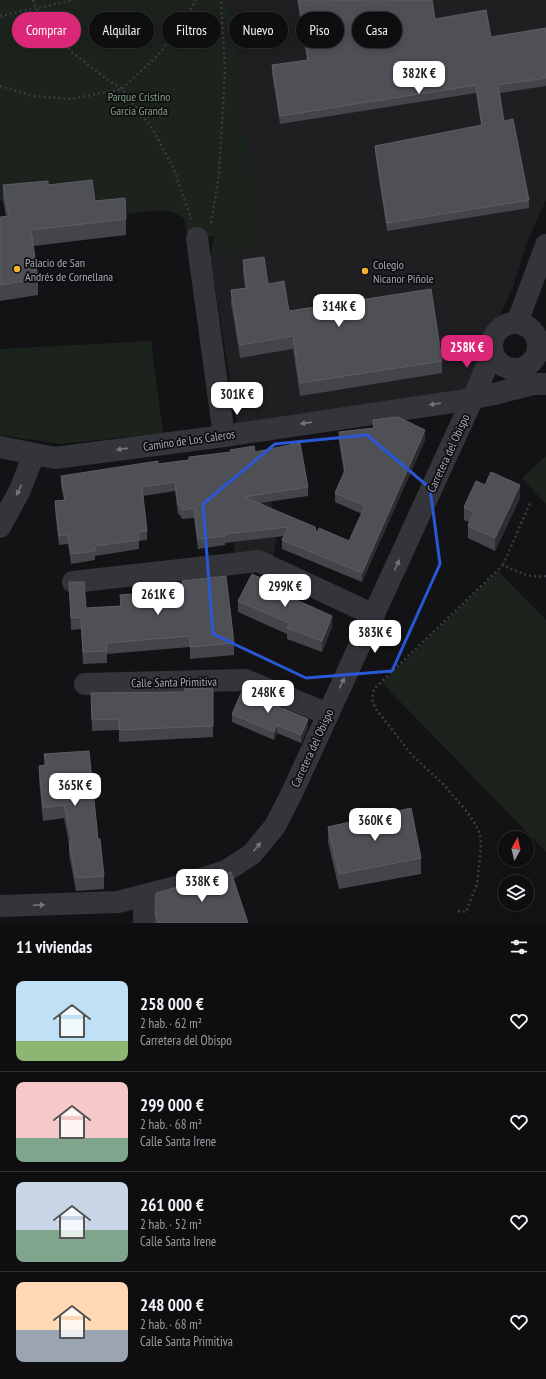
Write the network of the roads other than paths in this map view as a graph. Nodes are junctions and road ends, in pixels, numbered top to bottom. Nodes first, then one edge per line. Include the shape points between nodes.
1 (197, 238) road end
2 (544, 260) edge
3 (531, 324) edge
4 (492, 354) junction
5 (542, 356) edge
6 (515, 370) junction
7 (539, 384) edge
8 (484, 396) junction
9 (224, 436) junction
10 (0, 447) edge
11 (34, 454) junction
12 (0, 527) edge
13 (73, 582) edge
14 (374, 615) junction
15 (85, 684) dead end
16 (328, 714) junction
17 (144, 895) junction
18 (0, 906) edge
19 (144, 923) edge

1 - 9 street
2 - 3 street
3 - 4 street via 510,324 502,327 492,339
3 - 5 street
4 - 6 street via 502,366
4 - 8 street, Carretera del Obispo
5 - 6 street via 524,368
6 - 7 street
6 - 8 street, Carretera del Obispo
7 - 8 street
8 -> 9 street, Camino de Los Caleros
14 -> 8 street, Carretera del Obispo
9 -> 11 street, Camino de Los Caleros via 55,458
10 - 11 street, Camino de Los Caleros
11 -> 12 street via 20,490
13 - 14 street via 258,561
16 -> 14 street, Carretera del Obispo
15 - 16 street, Calle Santa Primitiva via 245,680
17 -> 16 street, Carretera del Obispo via 226,871 252,854 275,826
18 -> 17 street, Carretera del Obispo via 118,902
17 - 19 street

